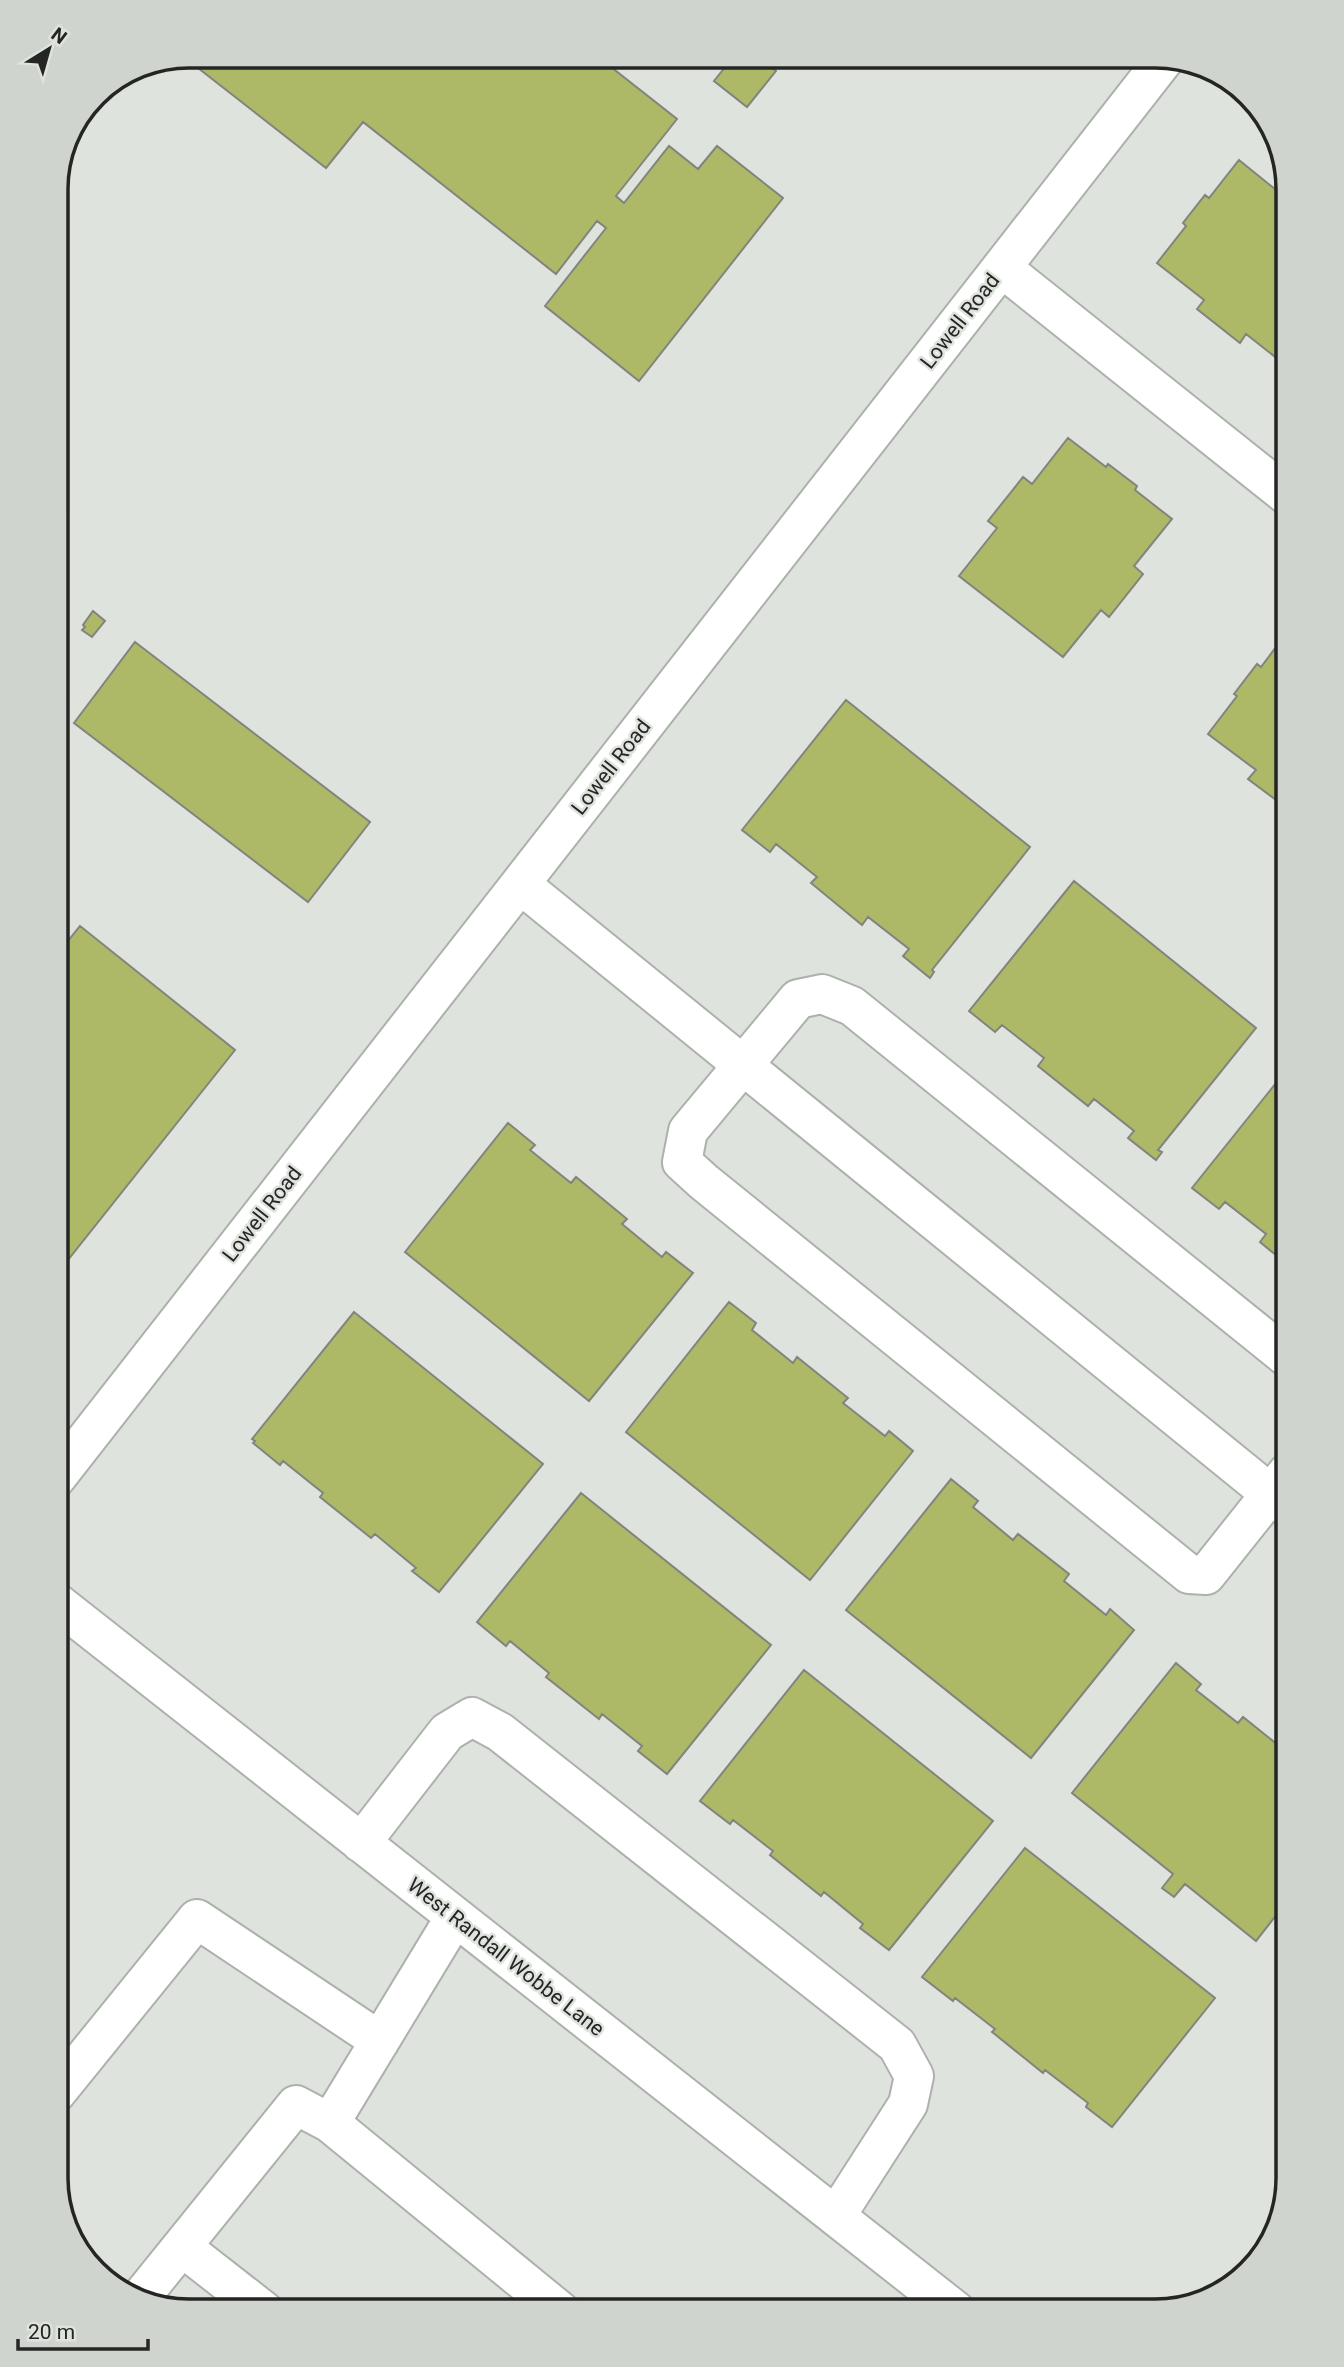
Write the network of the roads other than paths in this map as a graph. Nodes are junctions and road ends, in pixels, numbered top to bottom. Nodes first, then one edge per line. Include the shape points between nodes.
1 (1157, 69) edge
2 (1002, 268) junction
3 (1276, 486) edge
4 (520, 884) junction
5 (744, 1066) junction
6 (1276, 1348) edge
7 (68, 1462) edge
8 (1276, 1486) edge
9 (1276, 1498) edge
10 (68, 1612) edge
11 (362, 1843) junction
12 (455, 1917) junction
13 (380, 2040) junction
14 (68, 2078) edge
15 (330, 2123) junction
16 (836, 2216) junction
17 (182, 2247) junction
18 (146, 2290) edge
19 (247, 2298) edge
20 (545, 2298) edge
21 (941, 2299) edge

1 - 2 street, Lowell Road
2 - 3 street
2 - 4 street, Lowell Road
4 - 5 street
4 - 7 street, Lowell Road
5 - 6 street via 798,999 822,994 852,1006
5 - 8 street
5 - 9 street via 688,1132 682,1162 704,1182 1189,1574 1206,1575
10 - 11 street, West Randall Wobbe Lane
11 - 12 street, West Randall Wobbe Lane
11 - 16 street via 447,1732 472,1717 500,1732 897,2045 914,2076 908,2104
12 - 13 street
12 - 16 street, West Randall Wobbe Lane
13 - 14 street via 197,1919
13 - 15 street
15 - 17 street via 296,2105
15 - 20 street
16 - 21 street, West Randall Wobbe Lane
17 - 18 street
17 - 19 street

